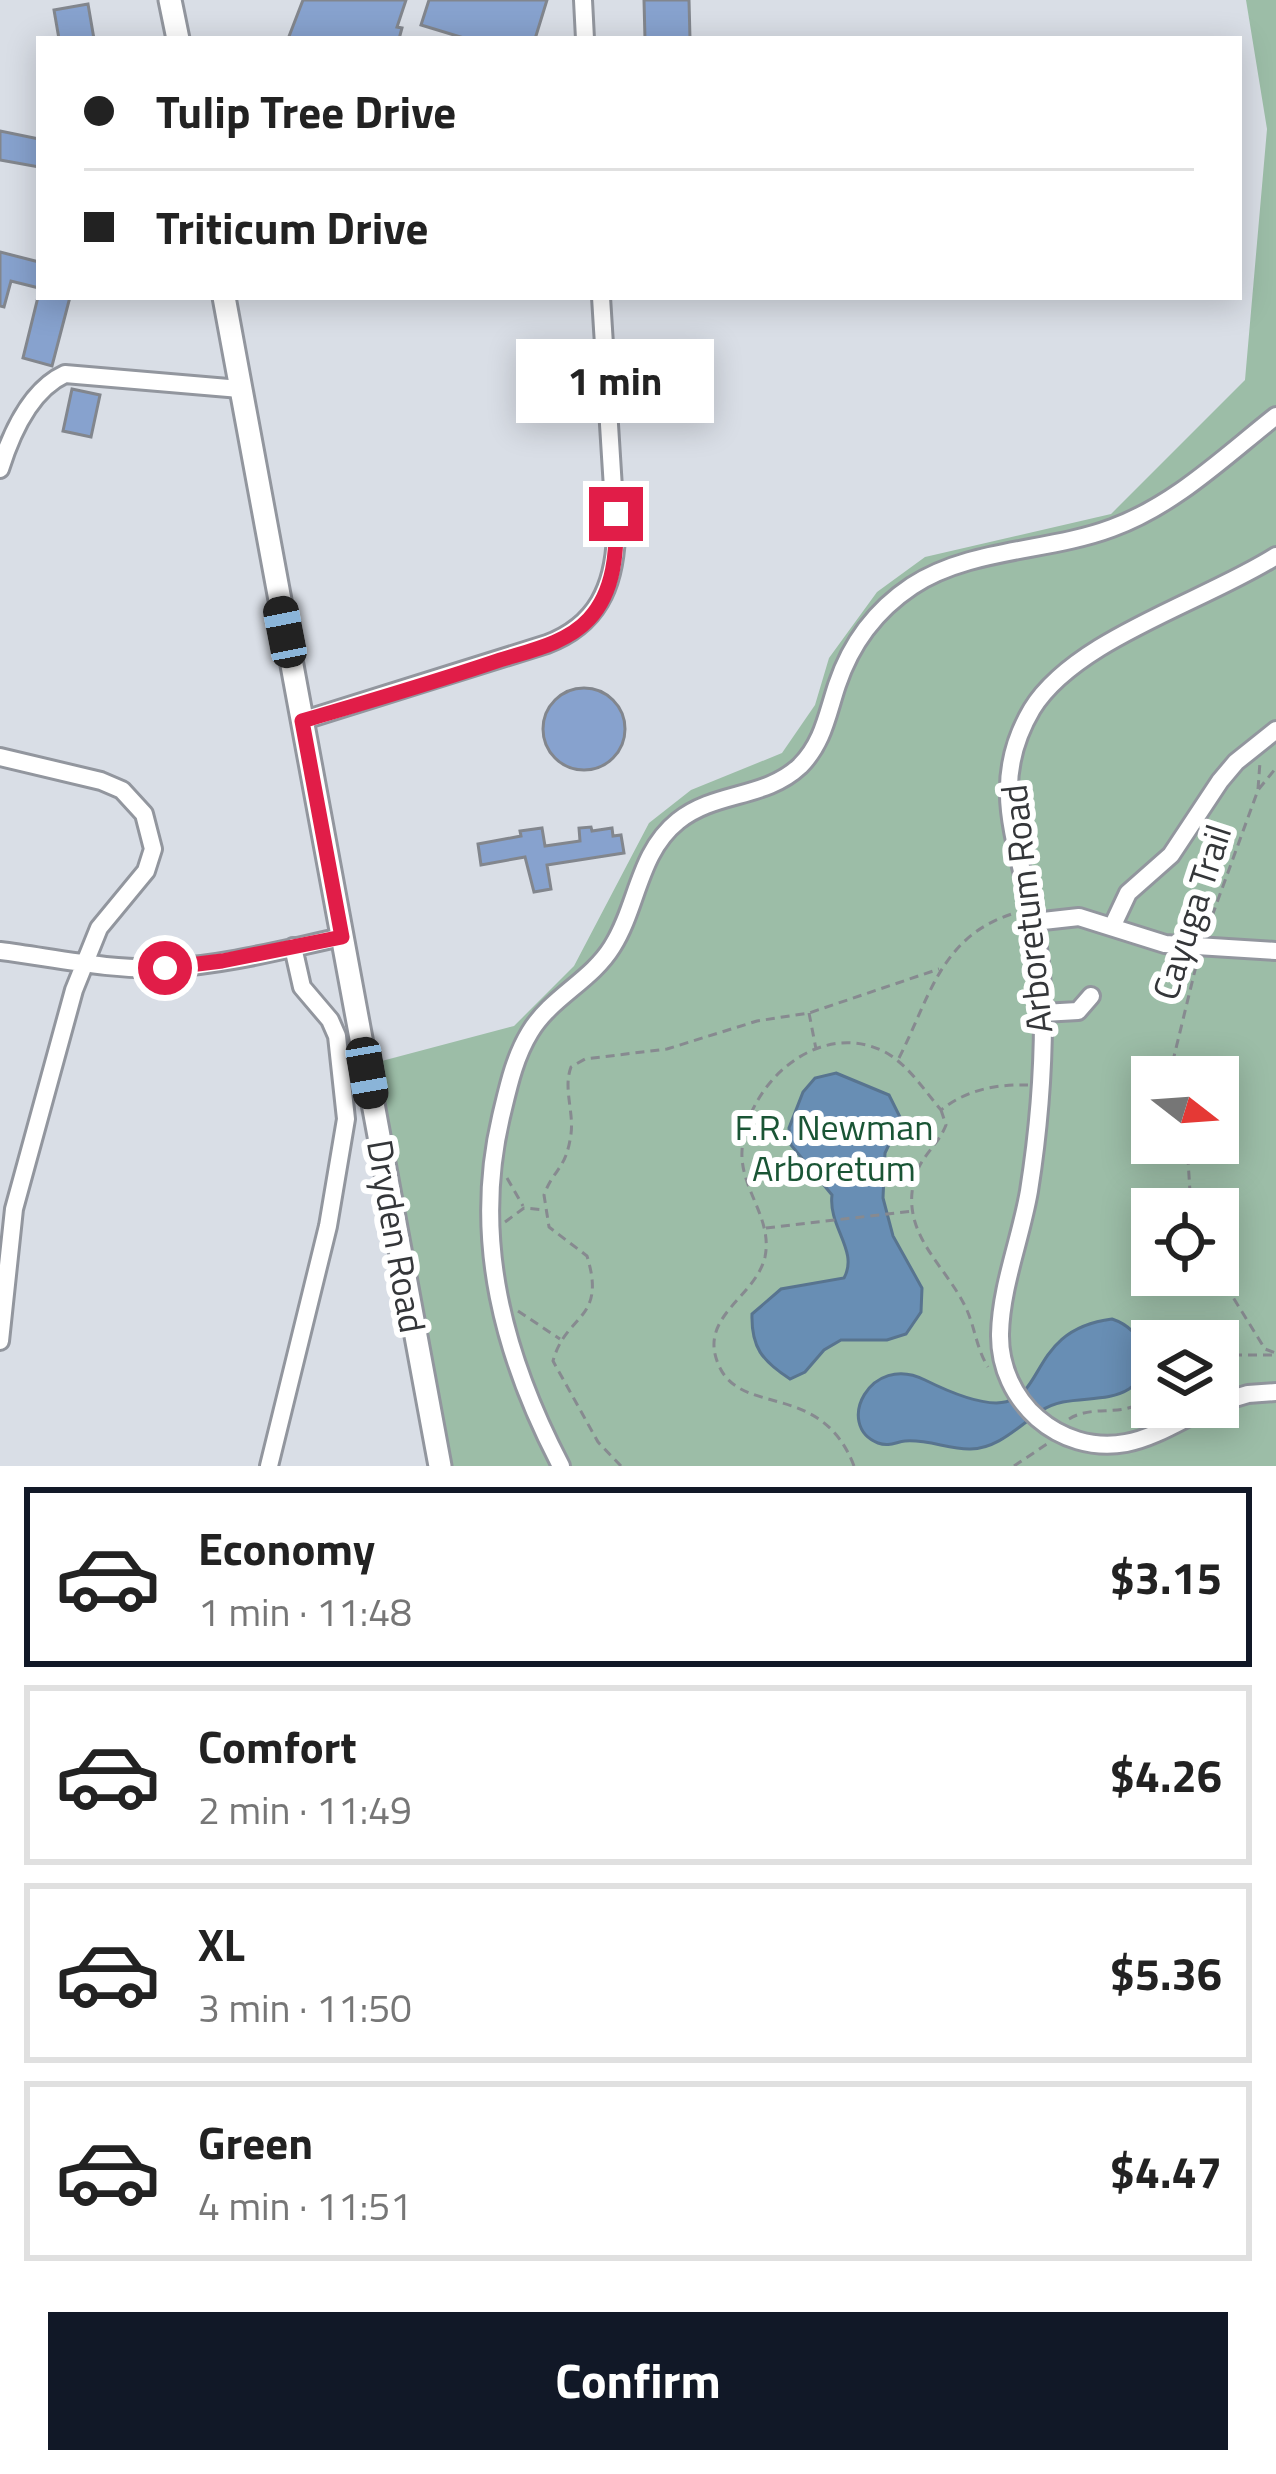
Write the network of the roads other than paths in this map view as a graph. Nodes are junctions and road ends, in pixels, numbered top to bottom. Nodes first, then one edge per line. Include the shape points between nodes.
1 (170, 0) edge
2 (583, 0) edge
3 (177, 36) edge
4 (585, 36) edge
5 (225, 300) edge
6 (601, 300) edge
7 (240, 389) junction
8 (1276, 416) edge
9 (0, 469) edge
10 (1276, 556) edge
11 (302, 721) junction
12 (1276, 730) edge
13 (0, 757) edge
14 (1032, 915) junction
15 (1112, 927) junction
16 (342, 937) junction
17 (293, 947) junction
18 (0, 951) edge
19 (1276, 951) edge
20 (85, 962) junction
21 (1091, 996) dead end
22 (1043, 1013) junction
23 (0, 1340) edge
24 (1276, 1392) edge
25 (1239, 1397) edge
26 (1159, 1428) edge
27 (268, 1466) edge
28 (440, 1466) edge
29 (561, 1466) edge

1 - 3 main road
2 - 4 street
5 - 7 main road, Dryden Road
6 - 11 street via 616,536 597,609 547,644
7 - 9 street via 65,374 29,407
7 - 11 main road, Dryden Road
8 - 29 street via 1135,519 961,564 916,584 886,606 851,651 823,735 797,769 761,790 694,809 651,851 607,955 526,1039 492,1170 499,1306 518,1376
10 - 14 street, Arboretum Road via 1079,660 1041,697 1017,743 1007,796
11 - 16 main road, Dryden Road
12 - 15 street via 1220,781 1172,855 1128,893
13 - 20 street via 101,781 144,814 151,858
14 - 15 street
14 - 22 street, Arboretum Road
15 - 19 street via 1145,940
16 - 17 street
16 - 28 main road, Dryden Road
17 - 20 street via 165,968
17 - 27 street via 302,987 337,1036 346,1119
18 - 20 street
20 - 23 street via 18,1192
21 - 22 street via 1078,1011
22 - 26 street, Arboretum Road via 1028,1198 1002,1315 1010,1382 1042,1422 1069,1438 1124,1443
24 - 25 street

